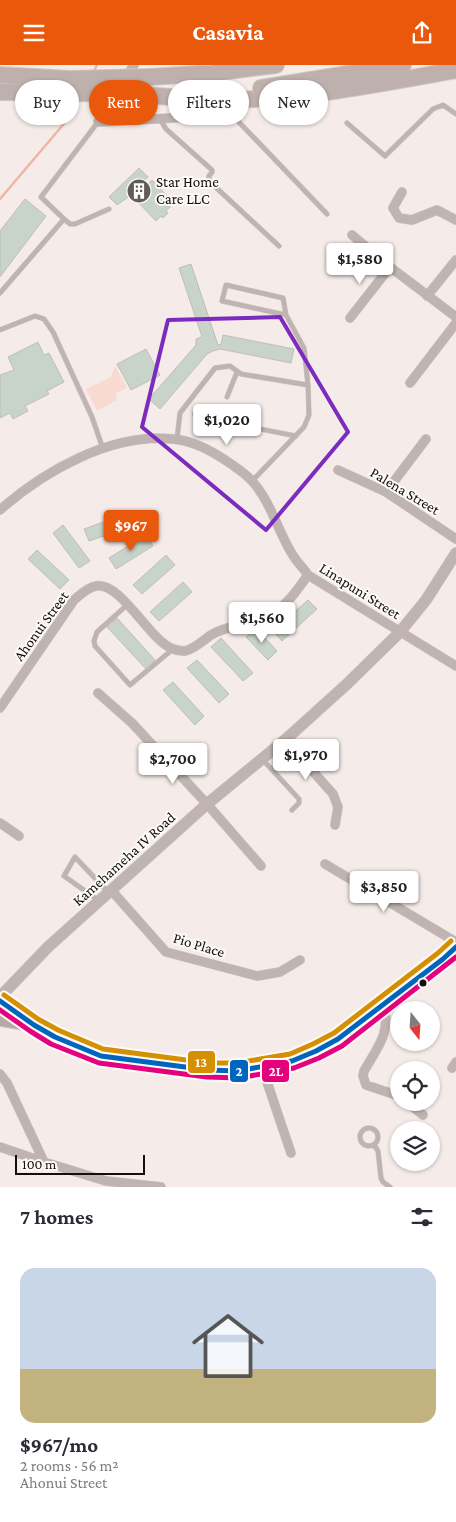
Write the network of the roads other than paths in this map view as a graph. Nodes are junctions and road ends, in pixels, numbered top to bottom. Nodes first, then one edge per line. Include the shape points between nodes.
1 (134, 65) edge
2 (276, 65) edge
3 (403, 65) edge
4 (456, 70) edge
5 (0, 75) edge
6 (456, 78) edge
7 (31, 80) edge
8 (125, 80) edge
9 (79, 85) edge
10 (366, 86) junction
11 (15, 91) edge
12 (0, 92) edge
13 (158, 94) edge
14 (158, 96) edge
15 (456, 114) edge
16 (160, 119) joint
17 (168, 119) edge
18 (346, 123) dead end
19 (96, 125) edge
20 (242, 125) edge
21 (402, 192) dead end
22 (109, 209) dead end
23 (328, 214) dead end
24 (64, 219) junction
25 (456, 220) edge
26 (352, 235) dead end
27 (279, 247) dead end
28 (456, 260) edge
29 (390, 267) junction
30 (0, 293) edge
31 (428, 296) junction
32 (286, 315) junction
33 (456, 317) edge
34 (350, 318) dead end
35 (456, 323) edge
36 (0, 330) edge
37 (237, 371) junction
38 (410, 383) dead end
39 (308, 385) junction
40 (227, 397) dead end
41 (195, 414) dead end
42 (296, 436) junction
43 (426, 439) dead end
44 (177, 440) junction
45 (104, 449) junction
46 (338, 470) dead end
47 (252, 481) junction
48 (386, 492) junction
49 (0, 510) edge
50 (456, 539) edge
51 (456, 553) edge
52 (308, 575) junction
53 (128, 605) junction
54 (400, 632) junction
55 (173, 649) junction
56 (456, 666) edge
57 (98, 693) dead end
58 (0, 708) edge
59 (285, 740) junction
60 (262, 759) junction
61 (207, 804) junction
62 (292, 810) dead end
63 (0, 823) edge
64 (335, 825) dead end
65 (19, 835) dead end
66 (325, 864) dead end
67 (261, 866) dead end
68 (111, 892) junction
69 (100, 901) junction
70 (456, 942) edge
71 (456, 947) edge
72 (300, 960) dead end
73 (0, 999) edge
74 (383, 1005) junction
75 (0, 1021) edge
76 (34, 1025) junction
77 (267, 1067) junction
78 (0, 1074) edge
79 (390, 1093) edge
80 (418, 1111) edge
81 (423, 1115) dead end
82 (374, 1145) junction
83 (0, 1147) edge
84 (291, 1153) dead end
85 (44, 1162) junction
86 (110, 1184) edge
87 (161, 1187) edge
88 (390, 1187) edge

1 - 8 street
2 - 9 highway, bridge
3 - 13 highway via 274,87
4 - 10 highway
5 - 7 highway
6 - 10 highway
10 - 14 highway via 294,96 220,100
11 - 12 highway
15 - 18 lane via 443,105 433,109 385,156
16 - 17 street
16 - 27 lane via 166,129 212,170 209,181
19 - 24 lane via 41,197
20 - 23 lane
21 - 25 street via 393,208 399,218 412,220 438,210
22 - 24 lane via 74,224
24 - 30 lane
26 - 29 street
28 - 31 street
29 - 31 street
29 - 34 street
31 - 33 street
32 - 32 lane via 283,298 226,285 222,301
32 - 39 lane via 304,347
35 - 38 street
36 - 45 lane via 35,316 44,319 53,331
37 - 39 lane
37 - 40 lane
37 - 44 lane via 230,366 215,368 180,413
39 - 42 lane via 309,415
41 - 42 lane
42 - 47 lane
43 - 48 street
44 - 45 street, Linapuni Street via 148,439
44 - 47 street, Linapuni Street via 203,447
45 - 49 street, Linapuni Street via 44,476
46 - 48 street, Palena Street
47 - 52 street, Linapuni Street via 271,510 294,557
48 - 50 street, Palena Street
51 - 54 street, Kamehameha IV Road via 426,600
52 - 54 street, Linapuni Street
52 - 55 street via 288,603 271,615 212,634 195,647 183,651
53 - 55 street, Ahonui Street via 161,641
53 - 55 lane via 97,632 94,641 130,685
53 - 58 street, Ahonui Street via 110,589 97,586 74,600
54 - 56 street, Linapuni Street
54 - 59 street, Kamehameha IV Road
57 - 61 street via 132,723
59 - 60 street, Kamehameha IV Road
59 - 64 street via 333,794 338,807
60 - 61 street, Kamehameha IV Road
60 - 62 lane via 299,799
61 - 67 street
61 - 68 street, Kamehameha IV Road
63 - 65 street
66 - 70 street
68 - 69 street, Kamehameha IV Road
68 - 69 lane via 76,857 64,876
68 - 72 street, Pio Place via 166,952 257,976 280,972
69 - 73 street, Kamehameha IV Road via 48,947
71 - 74 main road
73 - 76 main road
74 - 77 main road via 338,1039 316,1051
74 - 79 street via 385,1031 363,1076 366,1085
75 - 76 main road
76 - 77 main road via 71,1045 101,1056 208,1070 238,1071
77 - 84 street via 267,1082
78 - 85 street
80 - 81 street
82 - 82 lane via 378,1133 370,1127 364,1129 360,1134 361,1140 368,1146
82 - 88 lane via 378,1151 381,1178
83 - 85 street
85 - 86 street
86 - 87 street

